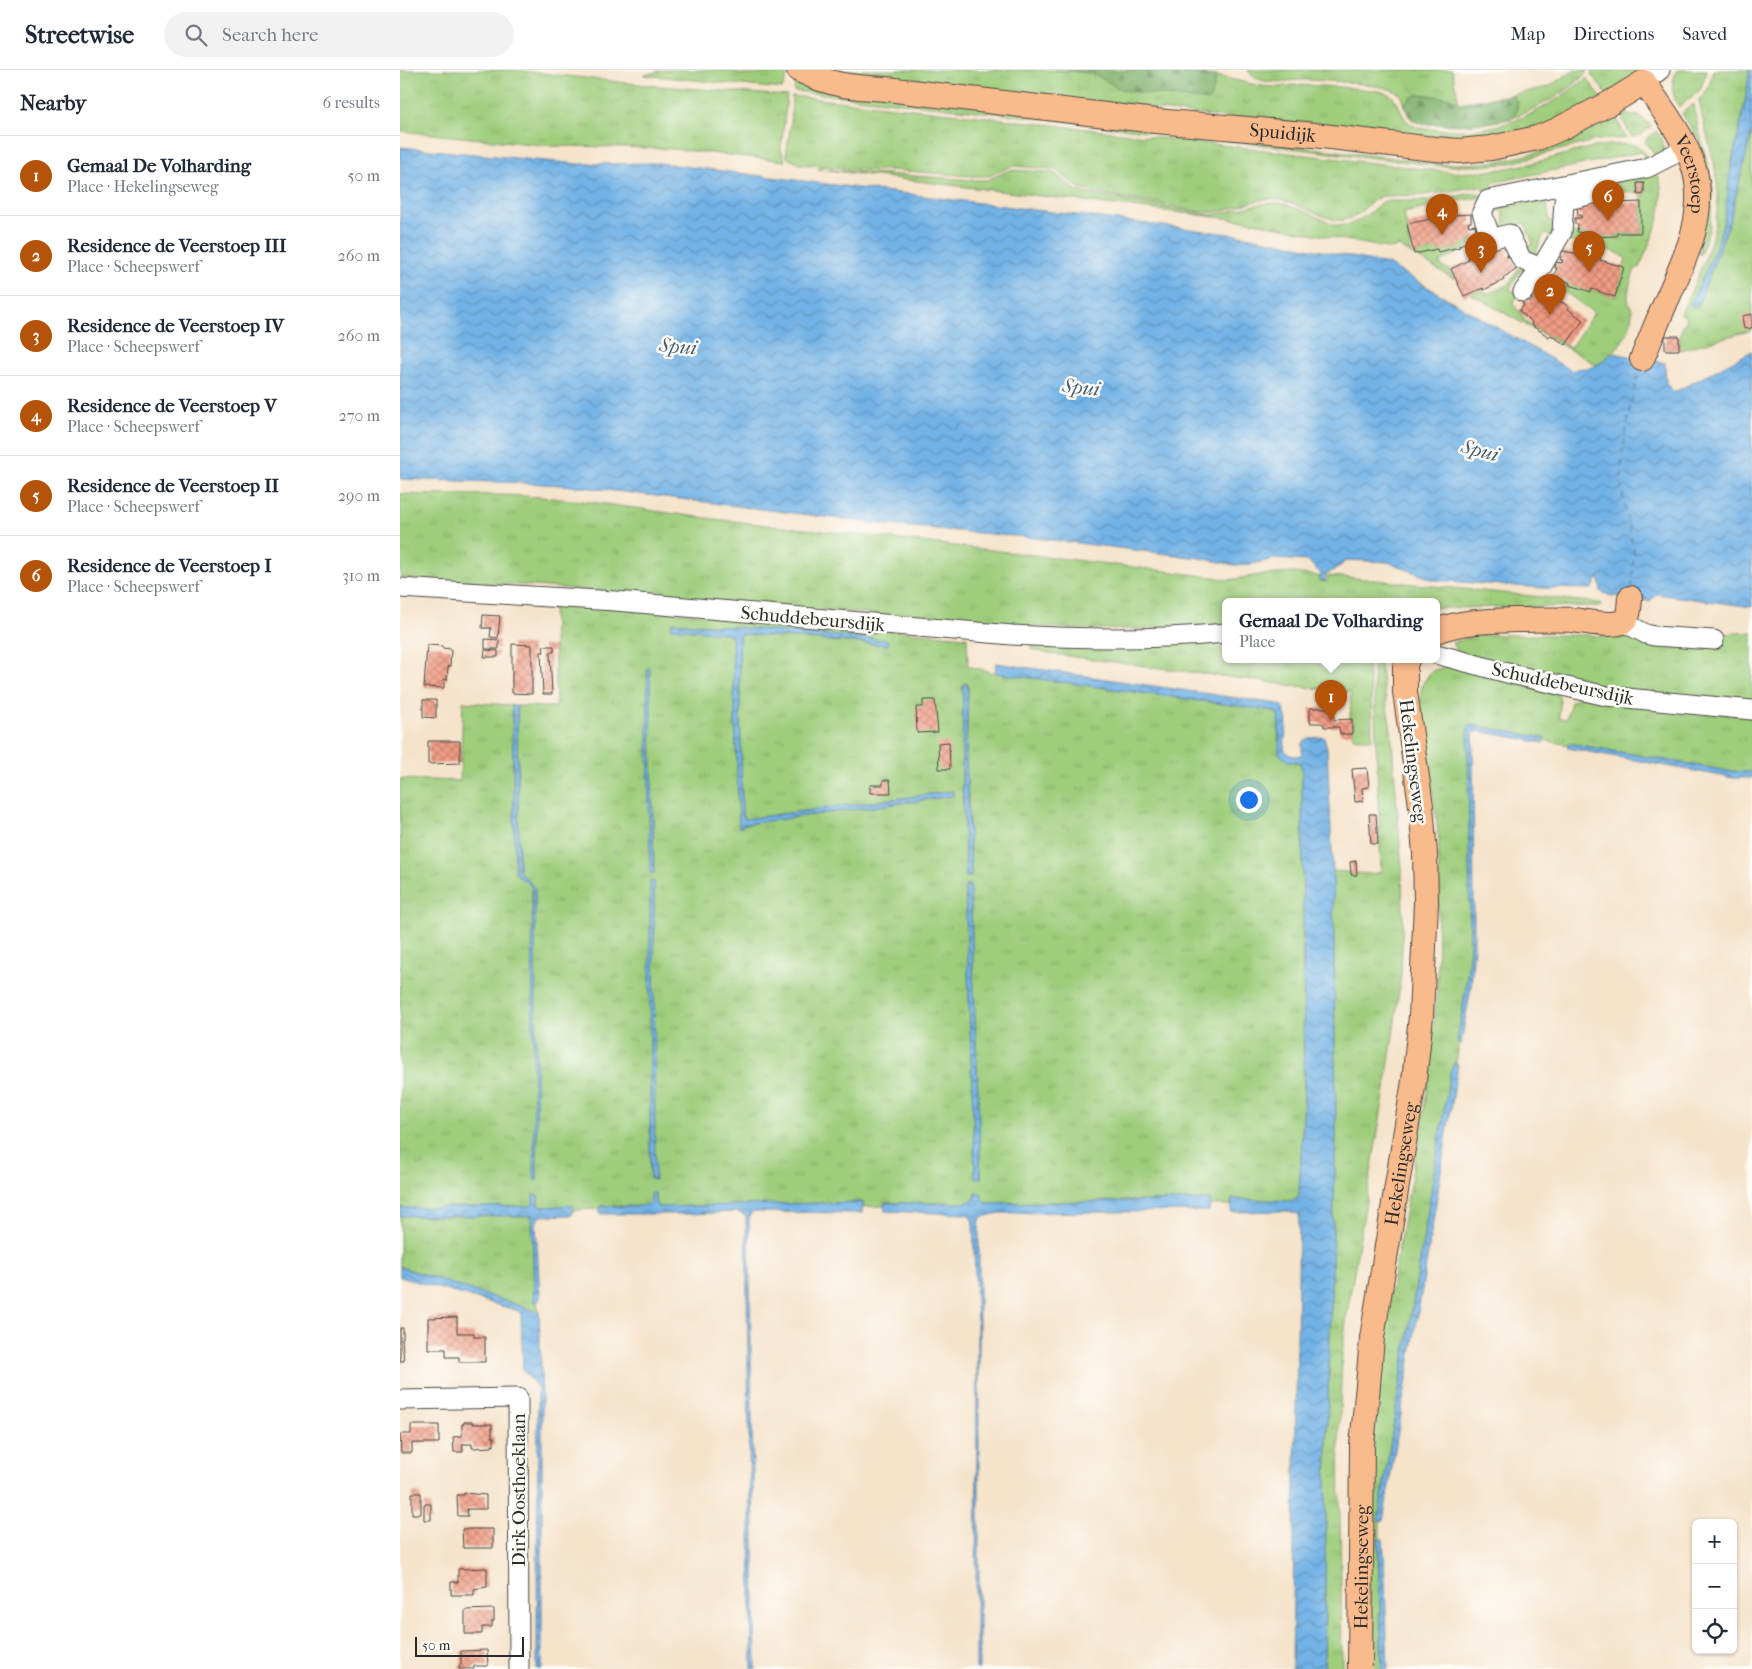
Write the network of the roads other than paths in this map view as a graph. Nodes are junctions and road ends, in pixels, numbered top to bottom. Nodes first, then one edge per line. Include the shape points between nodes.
1 (838, 70) edge
2 (806, 73) edge
3 (1652, 76) edge
4 (887, 90) junction
5 (1686, 148) junction
6 (1608, 177) junction
7 (1541, 268) junction
8 (1523, 292) dead end
9 (1642, 359) dead end
10 (400, 588) edge
11 (1630, 598) dead end
12 (1623, 622) junction
13 (1440, 630) edge
14 (1222, 632) edge
15 (1714, 640) dead end
16 (1440, 655) edge
17 (1406, 663) edge
18 (1752, 710) edge
19 (400, 1400) edge
20 (519, 1669) edge
21 (1360, 1669) edge

1 - 4 main road, Spuidijk
2 - 4 main road, Spuidijk via 847,87
3 - 4 main road, Spuidijk via 1610,103 1537,138 1459,151
3 - 5 main road, Veerstoep via 1668,118
5 - 6 street via 1652,166
5 - 9 main road, Veerstoep via 1697,184 1696,226
6 - 7 street via 1605,191 1564,201 1562,232
6 - 7 street via 1488,200 1482,212 1492,239 1509,234 1522,260
7 - 8 street
10 - 14 street, Schuddebeursdijk via 615,601 1031,636 1142,638
11 - 12 main road via 1628,616
12 - 13 main road via 1474,622
12 - 15 street via 1654,636
16 - 18 street, Schuddebeursdijk via 1606,696
17 - 21 main road, Hekelingseweg via 1405,692 1421,806 1426,902 1414,1081 1372,1338 1362,1445
19 - 20 street, Dirk Oosthoeklaan via 518,1398

